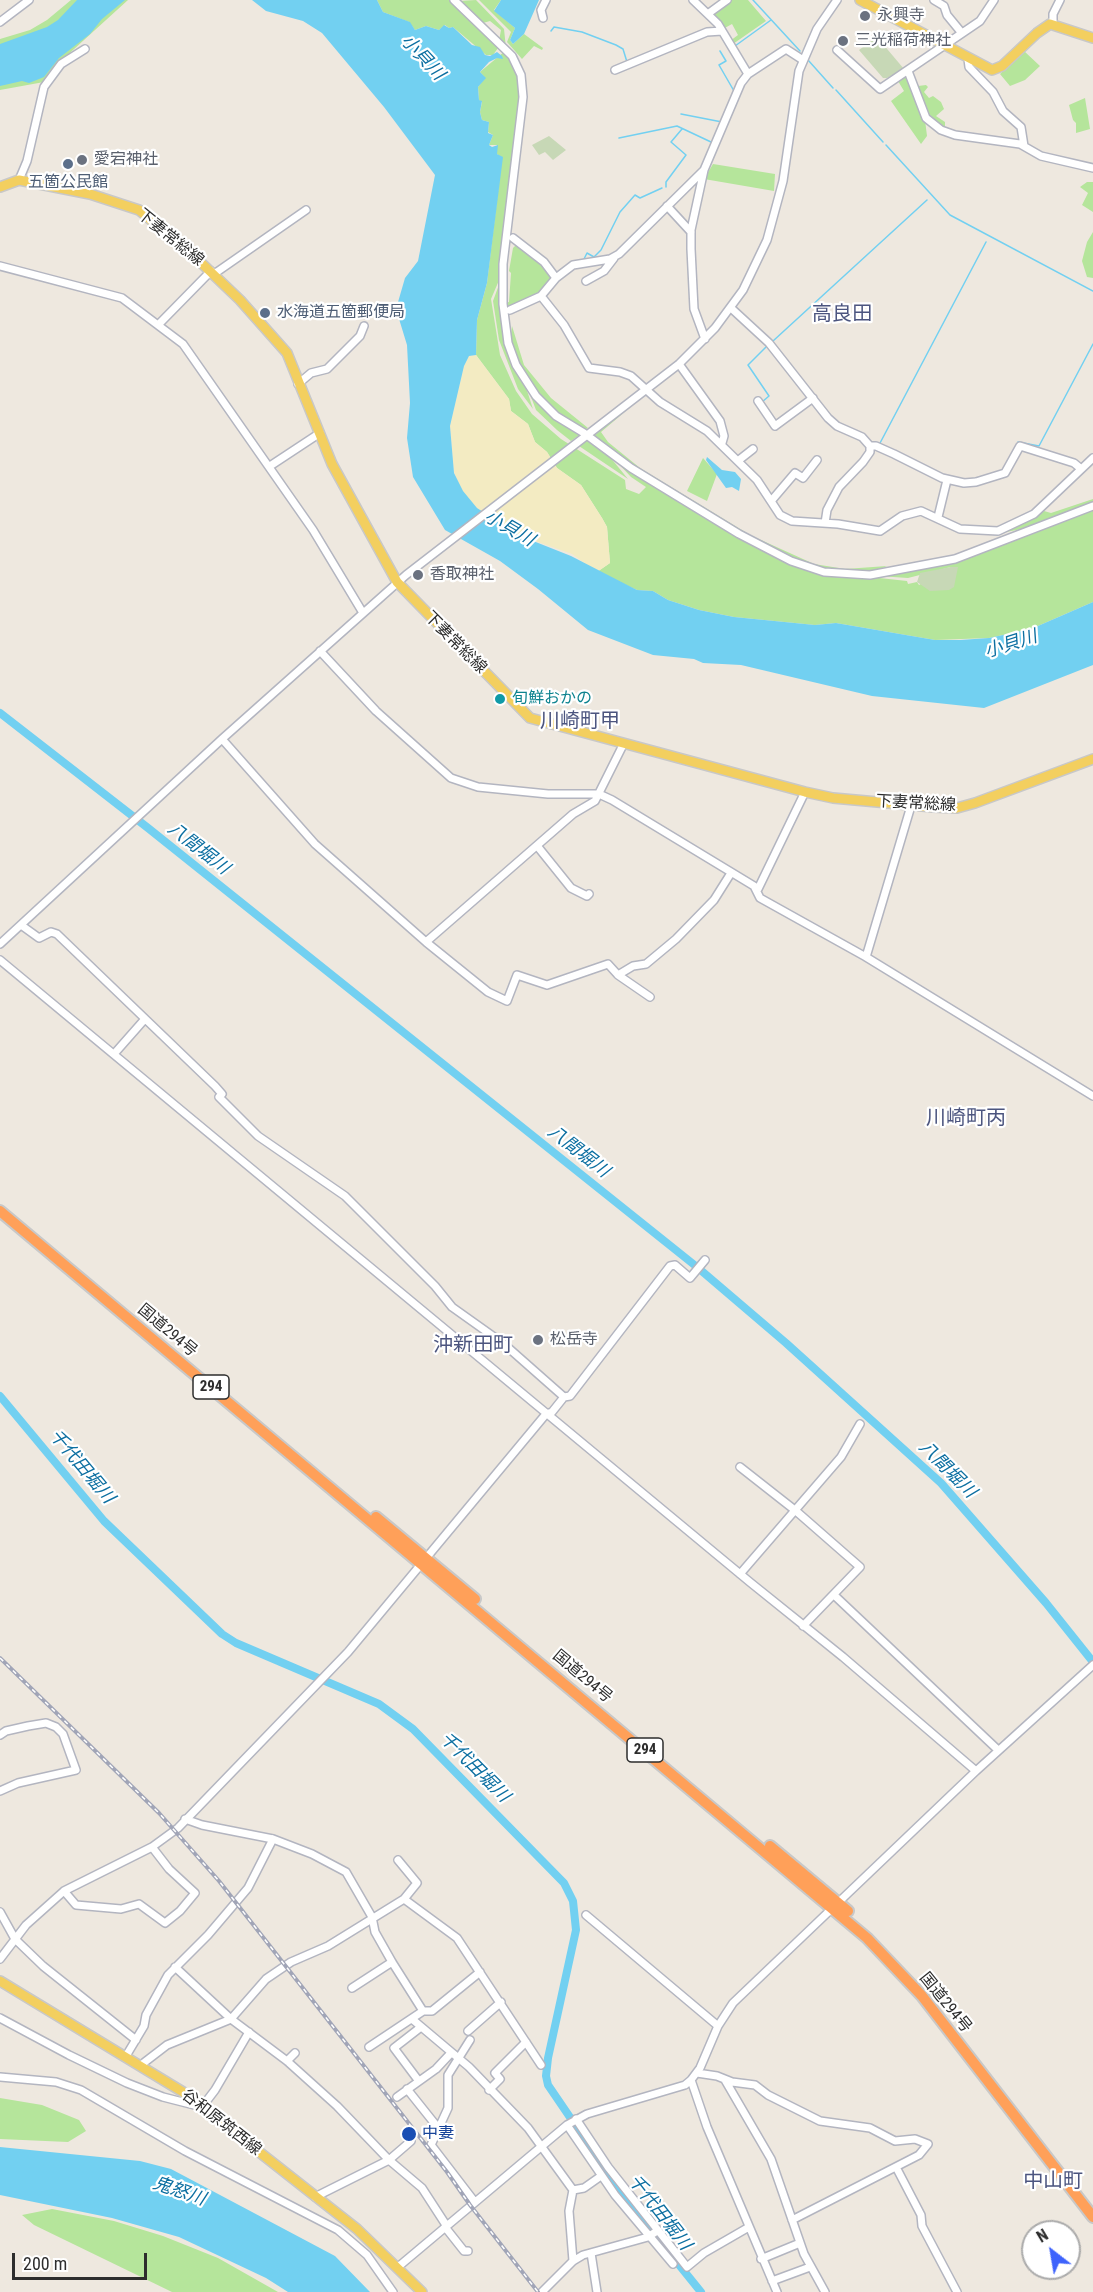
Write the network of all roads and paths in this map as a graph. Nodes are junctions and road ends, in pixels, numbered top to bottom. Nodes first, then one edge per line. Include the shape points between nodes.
1 (28, 0) edge
2 (454, 0) edge
3 (546, 0) edge
4 (693, 0) edge
5 (727, 0) edge
6 (837, 0) edge
7 (860, 0) edge
8 (934, 0) edge
9 (994, 0) edge
10 (1060, 0) edge
11 (709, 13) junction
12 (543, 18) dead end
13 (0, 22) edge
14 (1053, 23) junction
15 (722, 31) junction
16 (962, 32) junction
17 (1093, 38) edge
18 (943, 46) junction
19 (85, 49) dead end
20 (837, 50) dead end
21 (968, 59) junction
22 (803, 60) junction
23 (615, 70) dead end
24 (908, 71) junction
25 (994, 71) junction
26 (748, 74) junction
27 (984, 82) junction
28 (1024, 146) junction
29 (1093, 168) edge
30 (704, 170) junction
31 (19, 180) junction
32 (0, 187) edge
33 (668, 206) junction
34 (306, 210) dead end
35 (691, 232) junction
36 (513, 238) dead end
37 (615, 258) junction
38 (0, 266) edge
39 (213, 273) junction
40 (556, 278) junction
41 (586, 281) dead end
42 (541, 296) junction
43 (731, 308) junction
44 (510, 310) dead end
45 (159, 324) junction
46 (364, 326) dead end
47 (705, 339) junction
48 (679, 364) junction
49 (298, 384) junction
50 (646, 390) junction
51 (813, 398) junction
52 (758, 401) dead end
53 (320, 433) junction
54 (585, 436) junction
55 (722, 443) junction
56 (870, 446) junction
57 (753, 449) dead end
58 (1093, 458) edge
59 (739, 460) junction
60 (817, 460) dead end
61 (270, 466) junction
62 (1080, 468) junction
63 (947, 480) junction
64 (772, 500) junction
65 (1093, 506) edge
66 (938, 517) junction
67 (825, 523) junction
68 (397, 582) junction
69 (363, 613) junction
70 (320, 651) junction
71 (222, 739) junction
72 (623, 744) junction
73 (1093, 759) edge
74 (805, 792) junction
75 (599, 794) junction
76 (910, 806) junction
77 (538, 846) junction
78 (731, 873) junction
79 (758, 889) junction
80 (589, 894) dead end
81 (21, 925) junction
82 (426, 942) junction
83 (0, 944) edge
84 (866, 957) junction
85 (0, 960) edge
86 (618, 975) junction
87 (650, 997) dead end
88 (144, 1020) junction
89 (114, 1054) junction
90 (1093, 1095) edge
91 (0, 1203) edge
92 (0, 1211) edge
93 (705, 1260) dead end
94 (564, 1397) junction
95 (546, 1414) junction
96 (860, 1424) dead end
97 (740, 1467) dead end
98 (796, 1510) junction
99 (424, 1561) junction
100 (740, 1574) junction
101 (834, 1595) junction
102 (803, 1626) junction
103 (1090, 1667) edge
104 (0, 1735) edge
105 (998, 1750) junction
106 (976, 1771) junction
107 (0, 1791) edge
108 (185, 1819) junction
109 (273, 1839) junction
110 (152, 1847) junction
111 (398, 1860) dead end
112 (64, 1891) junction
113 (404, 1899) junction
114 (835, 1904) junction
115 (0, 1912) edge
116 (586, 1915) dead end
117 (372, 1917) junction
118 (15, 1939) junction
119 (0, 1959) edge
120 (392, 1962) junction
121 (175, 1967) junction
122 (480, 1972) junction
123 (0, 1981) edge
124 (352, 1988) dead end
125 (501, 2002) junction
126 (423, 2011) junction
127 (0, 2018) edge
128 (231, 2019) junction
129 (412, 2019) junction
130 (718, 2026) junction
131 (421, 2027) junction
132 (468, 2031) dead end
133 (249, 2032) junction
134 (136, 2040) junction
135 (470, 2040) dead end
136 (526, 2042) junction
137 (369, 2047) dead end
138 (295, 2053) dead end
139 (126, 2056) junction
140 (454, 2056) junction
141 (287, 2061) junction
142 (141, 2065) junction
143 (541, 2065) dead end
144 (697, 2073) junction
145 (0, 2077) edge
146 (418, 2080) junction
147 (691, 2080) junction
148 (725, 2080) junction
149 (407, 2089) junction
150 (489, 2090) junction
151 (396, 2097) dead end
152 (202, 2107) junction
153 (576, 2119) junction
154 (567, 2125) junction
155 (438, 2129) junction
156 (411, 2141) dead end
157 (542, 2145) junction
158 (389, 2160) junction
159 (896, 2168) junction
160 (601, 2176) junction
161 (573, 2190) junction
162 (315, 2197) junction
163 (474, 2201) junction
164 (1093, 2206) edge
165 (1093, 2217) edge
166 (792, 2220) junction
167 (446, 2226) junction
168 (749, 2228) junction
169 (657, 2231) junction
170 (648, 2237) junction
171 (800, 2243) junction
172 (468, 2251) dead end
173 (591, 2253) junction
174 (761, 2259) junction
175 (573, 2261) junction
176 (673, 2264) dead end
177 (398, 2267) junction
178 (810, 2267) junction
179 (772, 2281) junction
180 (393, 2292) edge
181 (422, 2292) edge
182 (542, 2292) edge
183 (597, 2292) edge
184 (777, 2292) edge
185 (825, 2292) edge
186 (957, 2292) edge

1 - 13 street
2 - 54 street via 512,56 523,85 503,264 508,343 516,365 536,396
3 - 12 street via 541,10
4 - 11 street
5 - 11 street
6 - 22 street via 817,29
7 - 18 main road
8 - 16 street via 945,6
9 - 16 street via 980,21
10 - 14 street
11 - 15 street
14 - 17 main road
14 - 25 main road via 1043,27
15 - 23 street via 707,32
15 - 26 street
16 - 18 street
18 - 21 main road
18 - 24 street
19 - 31 street via 61,64 44,87
20 - 24 street via 880,88
21 - 25 main road
21 - 27 street via 969,67
22 - 26 street via 786,49
22 - 43 street via 795,85 777,208 761,256
24 - 28 street via 926,118 935,127 948,134
25 - 27 street
26 - 30 street
27 - 28 street via 1003,111 1021,127
28 - 29 street via 1041,156
30 - 33 street
30 - 35 street
31 - 32 main road
31 - 39 main road, 下妻常総線 via 90,194 139,210
33 - 35 street
33 - 37 street
34 - 39 street
35 - 47 street via 694,309
36 - 40 street via 544,262
37 - 40 street via 576,264
37 - 41 street via 604,271
38 - 45 street via 116,296
39 - 45 street
39 - 49 main road, 下妻常総線 via 282,346
40 - 42 street
42 - 44 street
42 - 50 street via 564,325 589,368 627,374
43 - 47 street
43 - 51 street via 769,343
45 - 61 street via 183,344
46 - 49 street via 360,336 327,369 311,373
47 - 48 street
48 - 50 street
48 - 55 street via 720,421
49 - 53 main road, 下妻常総線
50 - 54 street
50 - 55 street
51 - 52 street via 775,426
51 - 56 street via 834,424 862,437
53 - 61 street
53 - 68 main road, 下妻常総線 via 332,464
54 - 65 street via 758,544 809,567 838,574 887,573 955,559
54 - 68 street
55 - 59 street
56 - 63 street
56 - 67 street via 863,462 839,487
57 - 59 street
58 - 62 street
59 - 64 street
60 - 64 street via 802,478 795,473
61 - 69 street
62 - 63 street via 1020,446 1002,474 972,483
62 - 66 street via 1034,514 999,533 960,529
63 - 66 street
64 - 67 street via 786,519
66 - 67 street via 915,512 880,531
68 - 69 street
68 - 72 main road, 下妻常総線 via 530,718
69 - 70 street
70 - 71 street
70 - 75 street via 376,711 451,778 478,787
71 - 81 street
71 - 82 street via 315,844
72 - 74 main road, 下妻常総線
72 - 75 street
73 - 76 main road, 下妻常総線 via 975,804 949,808
74 - 76 main road, 下妻常総線
74 - 79 street
75 - 77 street
75 - 78 street
76 - 84 street
77 - 80 street via 571,888
77 - 82 street
78 - 79 street
78 - 86 street via 714,900 676,939 646,964
79 - 84 street via 760,898
81 - 83 street
81 - 88 street via 39,938 51,932 57,934
82 - 86 street via 488,992 507,1001 517,975 547,985 608,964
84 - 90 street
85 - 89 street
86 - 87 street
88 - 89 street
88 - 94 street via 215,1086 222,1094 219,1097 258,1136 345,1196 452,1307 504,1344
89 - 95 street
91 - 99 highway, 国道294号 / 294
92 - 99 highway, 国道294号 / 294
93 - 94 street via 690,1278 675,1264 670,1266 570,1396
94 - 95 street
95 - 99 street
95 - 100 street
96 - 98 street via 841,1457
97 - 98 street
98 - 100 street
98 - 101 street via 860,1567
99 - 108 street via 348,1652
99 - 114 highway, 国道294号 / 294
100 - 102 street
101 - 102 street
101 - 105 street
102 - 106 street
103 - 105 street
104 - 107 street via 46,1723 56,1727 63,1734 76,1770
105 - 106 street
106 - 114 street
108 - 109 street
108 - 110 street
109 - 117 street via 346,1872
109 - 121 street via 248,1888
110 - 112 street
110 - 112 street via 195,1893 165,1923 139,1904 121,1909 76,1905
111 - 113 street via 417,1882
112 - 118 street
113 - 117 street
113 - 122 street via 457,1938
114 - 130 street via 733,2003
114 - 164 highway, 国道294号 / 294 via 913,1977
114 - 165 highway, 国道294号 / 294 via 915,1988
115 - 118 street
116 - 130 street
117 - 120 street via 375,1932
117 - 128 street via 266,1979
118 - 119 street
118 - 134 street via 54,1976
120 - 124 street
120 - 126 street
121 - 128 street
121 - 134 street via 156,1994
122 - 125 street
122 - 126 street via 432,2011
123 - 139 main road, 谷和原筑西線
125 - 132 street
125 - 136 street
126 - 129 street
127 - 152 street via 127,2083
128 - 133 street
128 - 142 street via 167,2045
129 - 131 street
129 - 137 street
130 - 144 street
131 - 140 street
131 - 146 street via 394,2048
133 - 141 street
133 - 152 street
134 - 139 street
135 - 140 street
136 - 143 street
136 - 150 street via 495,2073 500,2079
138 - 141 street
139 - 142 main road, 谷和原筑西線
140 - 146 street
140 - 150 street
140 - 155 street via 448,2075 448,2108
141 - 158 street
142 - 152 main road, 谷和原筑西線
144 - 147 street
144 - 148 street
145 - 180 street via 56,2082 81,2090 185,2151 338,2230 362,2248
146 - 149 street
147 - 153 street
147 - 168 street
148 - 159 street via 755,2085 820,2121 870,2128 895,2141 915,2139 928,2144 919,2155
148 - 166 street via 771,2159
149 - 151 street
149 - 155 street
150 - 157 street
152 - 162 main road, 谷和原筑西線
153 - 154 street
153 - 169 street
154 - 157 street
154 - 160 street
155 - 163 street via 431,2145
156 - 158 street
157 - 161 street
157 - 163 street
158 - 162 street
158 - 167 street via 422,2188
159 - 166 street
159 - 186 street
160 - 161 street via 584,2188
160 - 170 street
161 - 175 street via 569,2211
162 - 177 main road, 谷和原筑西線
163 - 167 street
166 - 171 street
167 - 172 street via 464,2251
167 - 177 street
168 - 169 street via 687,2267
168 - 174 street
169 - 170 street
170 - 173 street
170 - 176 street
171 - 174 street
171 - 178 street
173 - 175 street
173 - 183 street
174 - 179 street
175 - 182 street
177 - 181 main road, 谷和原筑西線
178 - 179 street
178 - 185 street
179 - 184 street

